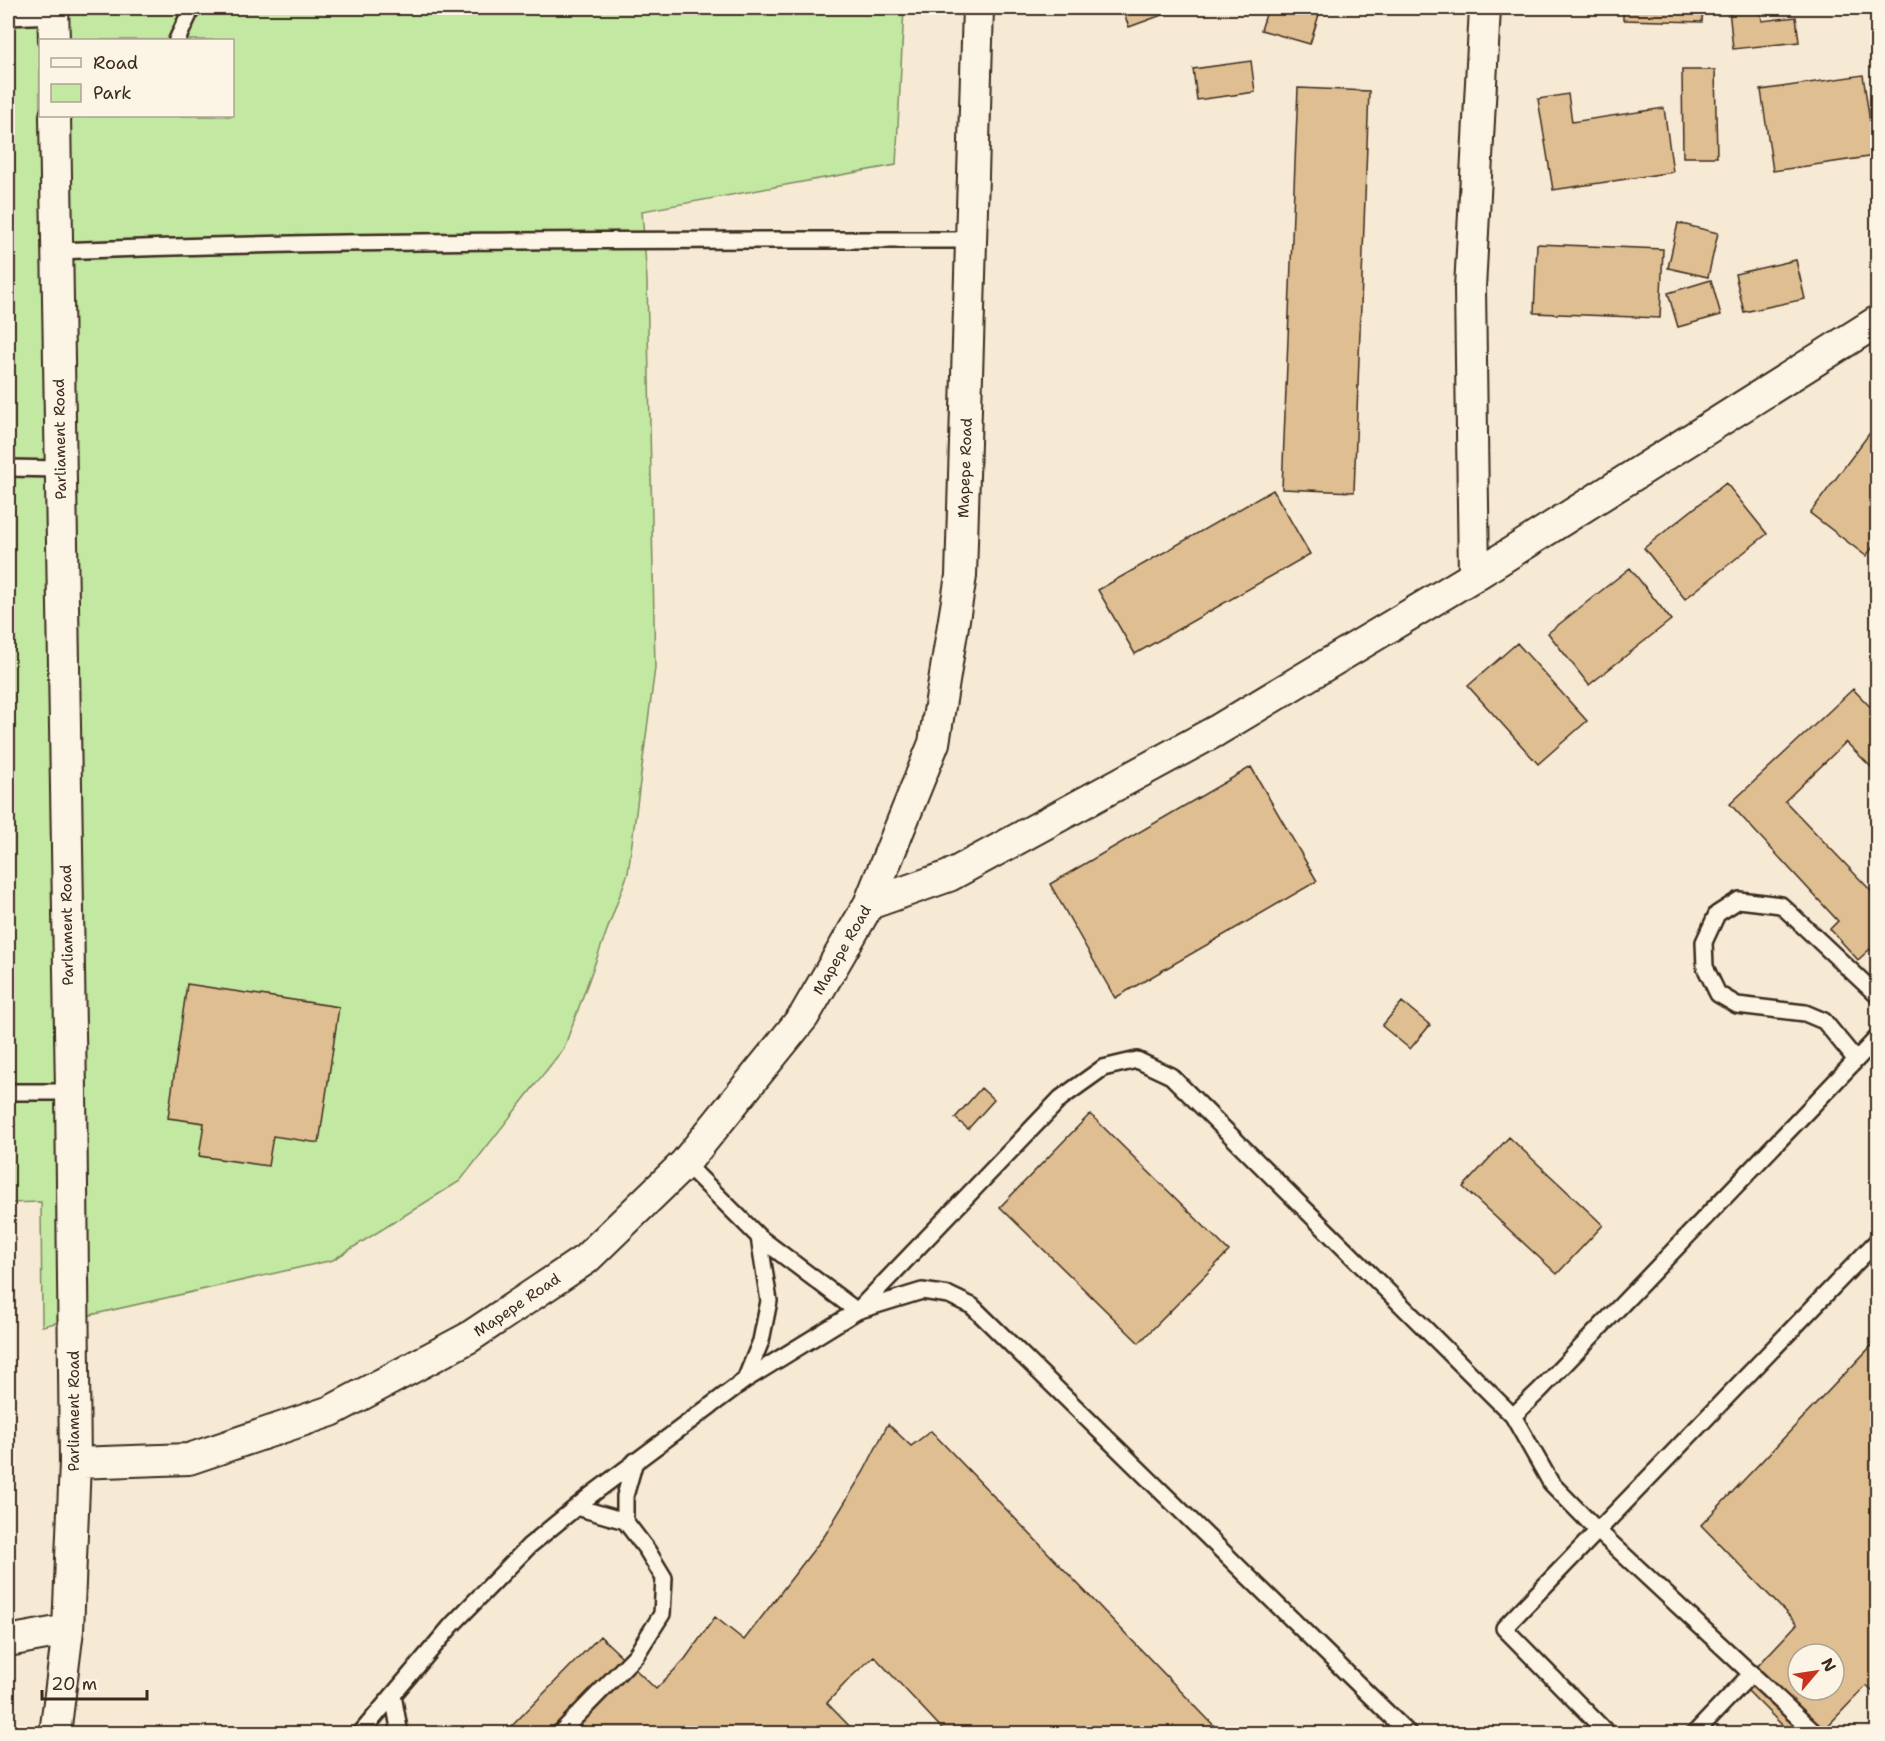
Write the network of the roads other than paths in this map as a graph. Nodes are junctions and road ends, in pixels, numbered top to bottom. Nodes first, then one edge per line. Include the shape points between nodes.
1 (192, 8) edge
2 (978, 8) edge
3 (1485, 8) edge
4 (8, 17) edge
5 (53, 21) edge
6 (177, 39) edge
7 (55, 117) edge
8 (972, 240) junction
9 (56, 251) junction
10 (1878, 321) edge
11 (8, 468) edge
12 (60, 469) junction
13 (1474, 576) junction
14 (869, 904) junction
15 (1878, 996) edge
16 (1878, 1037) edge
17 (1856, 1060) junction
18 (8, 1092) edge
19 (71, 1092) junction
20 (685, 1163) junction
21 (759, 1237) junction
22 (1878, 1240) edge
23 (857, 1311) junction
24 (745, 1380) junction
25 (1513, 1416) junction
26 (635, 1461) junction
27 (75, 1463) junction
28 (576, 1507) junction
29 (625, 1521) junction
30 (1597, 1530) junction
31 (68, 1630) junction
32 (8, 1641) edge
33 (1752, 1673) junction
34 (393, 1695) junction
35 (1394, 1726) edge
36 (55, 1734) edge
37 (360, 1734) edge
38 (400, 1734) edge
39 (559, 1734) edge
40 (1409, 1734) edge
41 (1608, 1734) edge
42 (1694, 1734) edge
43 (1816, 1734) edge

1 - 6 lane
2 - 8 street, Mapepe Road
3 - 13 street via 1470,288
4 - 5 lane
7 - 9 street, Parliament Road
8 - 9 lane via 608,240
8 - 14 street, Mapepe Road via 962,576 934,743
9 - 12 street, Parliament Road
10 - 13 street
11 - 12 lane
12 - 19 street, Parliament Road
13 - 14 street via 1216,731 949,876
14 - 20 street, Mapepe Road via 804,1016
15 - 17 lane via 1781,905 1739,900 1717,914 1704,942 1705,967 1718,994 1737,1005 1805,1013 1824,1021
16 - 17 lane
17 - 25 lane
18 - 19 lane
19 - 27 street, Parliament Road
20 - 21 lane
20 - 27 street, Mapepe Road via 586,1259 468,1338 331,1410 189,1459
21 - 23 lane
21 - 24 lane via 769,1301 761,1341
22 - 30 lane
23 - 24 lane
23 - 25 lane via 1061,1098 1103,1068 1137,1060 1171,1076
23 - 35 lane via 922,1291 972,1306
24 - 26 lane
25 - 30 lane via 1551,1482
26 - 28 lane
26 - 29 lane via 625,1496
27 - 31 street, Parliament Road
28 - 29 lane
28 - 34 lane via 529,1546 452,1625
29 - 39 lane via 664,1578 662,1614 636,1655
30 - 33 lane
30 - 41 lane via 1504,1628
31 - 32 street
31 - 36 street, Parliament Road
33 - 42 lane
33 - 43 lane
34 - 37 lane
34 - 38 lane
35 - 40 lane

